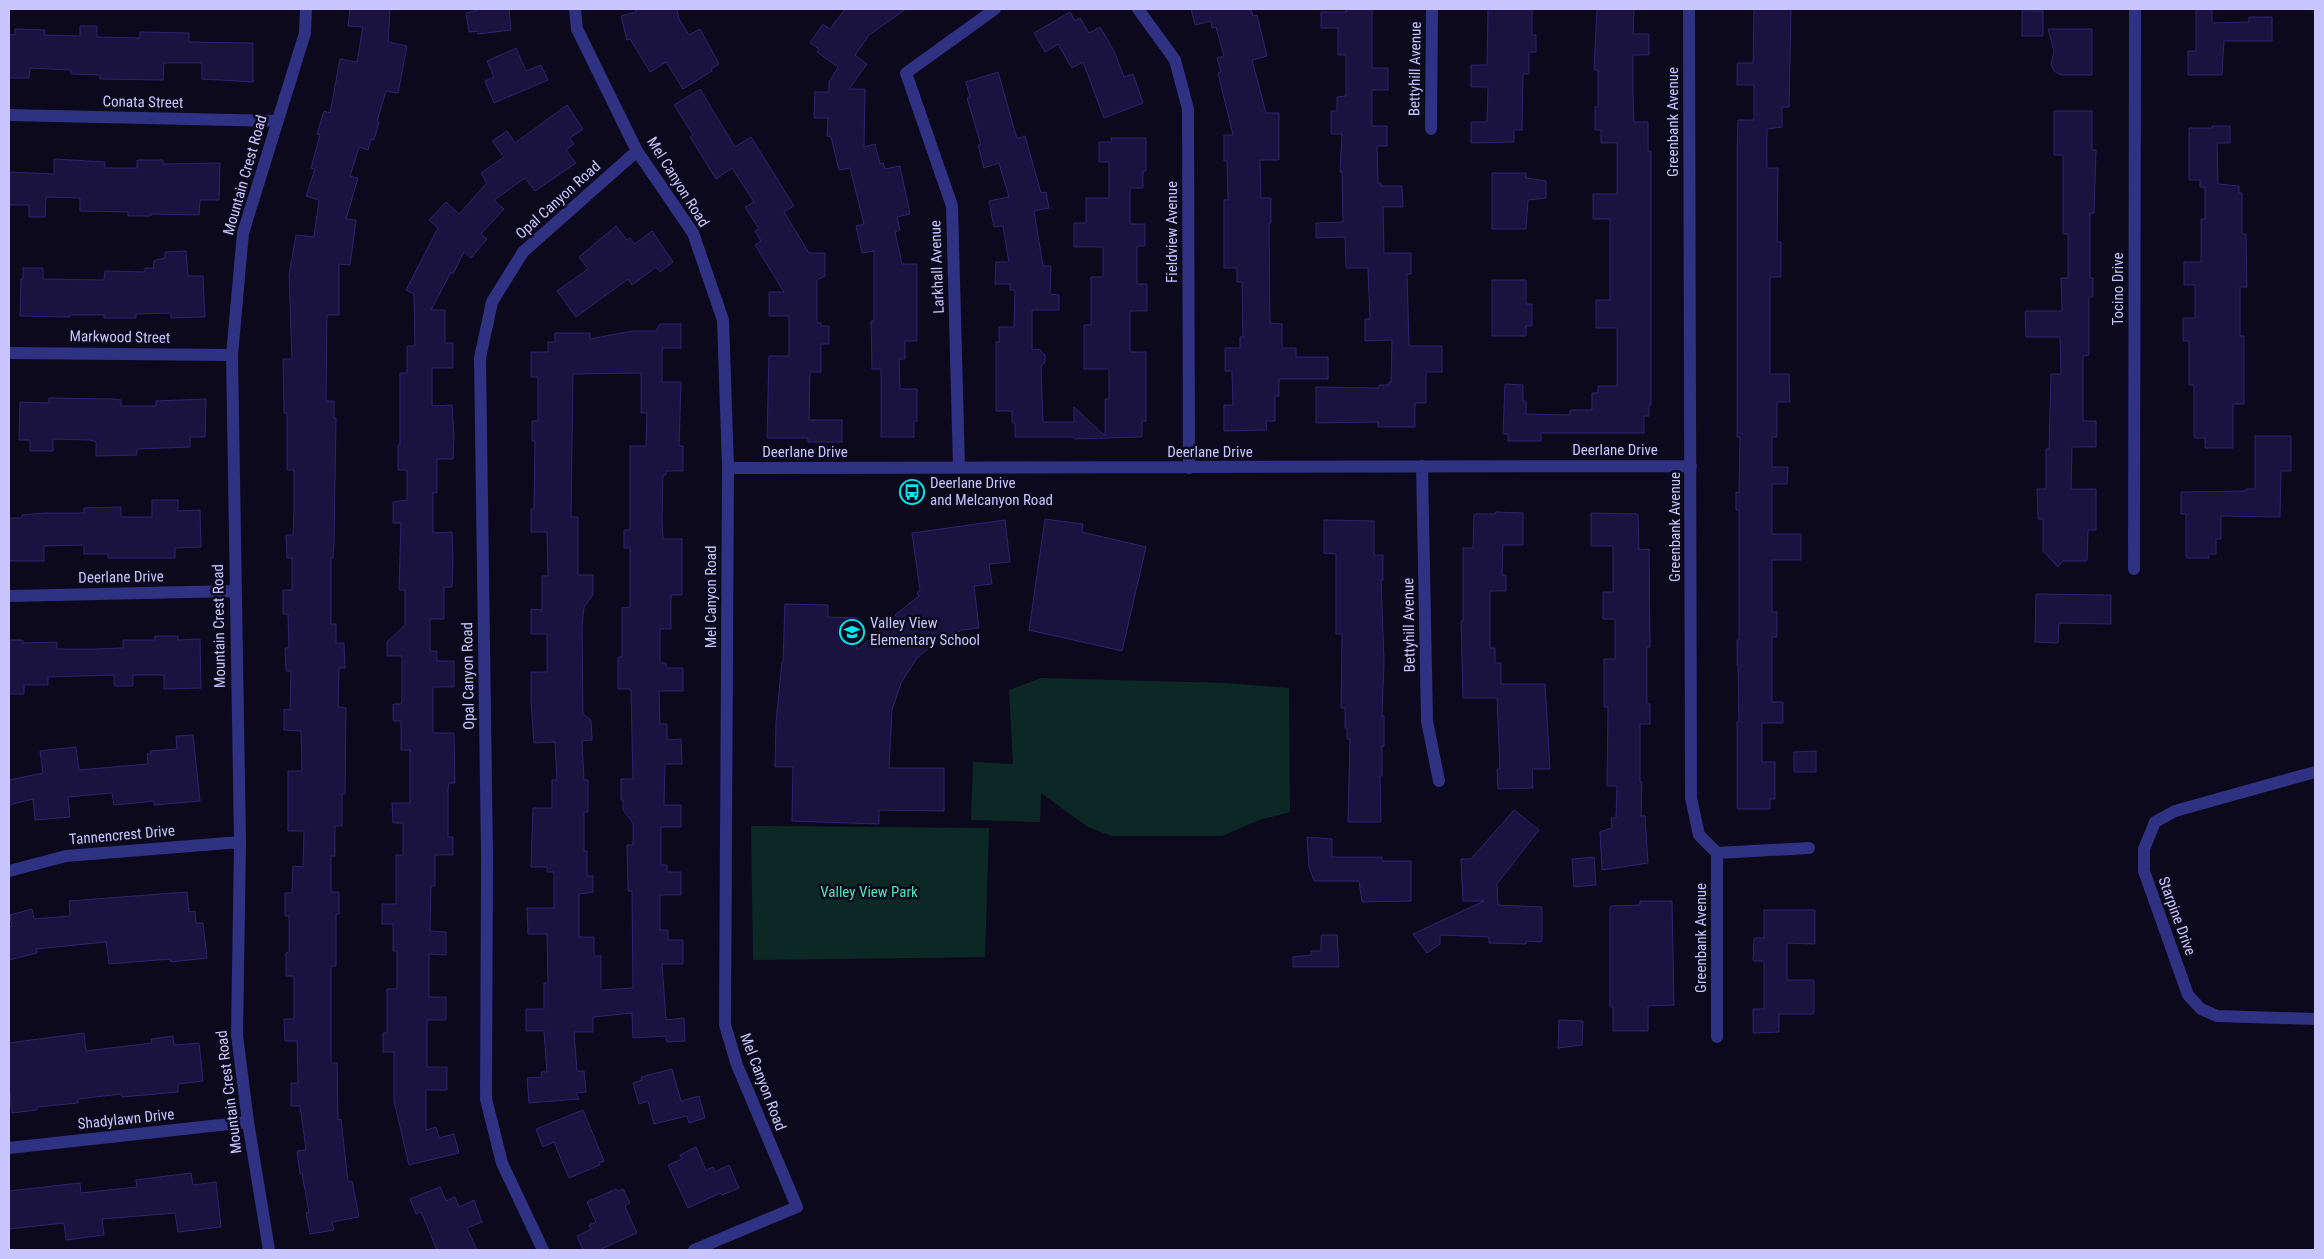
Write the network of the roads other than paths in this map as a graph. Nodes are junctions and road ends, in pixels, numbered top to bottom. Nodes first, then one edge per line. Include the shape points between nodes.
1 (306, 9) edge
2 (575, 9) edge
3 (995, 9) edge
4 (1138, 9) edge
5 (1432, 9) edge
6 (1689, 9) edge
7 (2135, 9) edge
8 (9, 115) edge
9 (277, 121) junction
10 (1431, 129) dead end
11 (637, 151) junction
12 (9, 353) edge
13 (232, 355) junction
14 (1422, 466) junction
15 (1691, 466) junction
16 (728, 468) junction
17 (959, 468) junction
18 (1189, 468) junction
19 (2134, 569) dead end
20 (234, 591) junction
21 (9, 596) edge
22 (2315, 772) edge
23 (1439, 781) dead end
24 (240, 842) junction
25 (1808, 848) dead end
26 (1718, 853) junction
27 (9, 871) edge
28 (2315, 1019) edge
29 (1718, 1037) dead end
30 (248, 1122) junction
31 (9, 1148) edge
32 (269, 1250) edge
33 (544, 1250) edge
34 (694, 1250) edge

1 - 9 street, Mountain Crest Road via 304,32
2 - 11 street, Mel Canyon Road via 577,29
3 - 17 street, Larkhall Avenue via 906,74 952,206
4 - 18 street, Fieldview Avenue via 1174,60 1188,109
5 - 10 street, Bettyhill Avenue
6 - 15 street, Greenbank Avenue
7 - 19 street, Tocino Drive
8 - 9 street, Conata Street
9 - 13 street, Mountain Crest Road via 243,234
11 - 16 street, Mel Canyon Road via 693,234 723,320
11 - 33 street, Opal Canyon Road via 524,252 492,302 480,358 487,856 486,1099 502,1163
12 - 13 street, Markwood Street
13 - 20 street, Mountain Crest Road
14 - 15 street, Deerlane Drive
14 - 18 street, Deerlane Drive
14 - 23 street, Bettyhill Avenue via 1427,721
15 - 26 street, Greenbank Avenue via 1691,798 1699,835
16 - 17 street, Deerlane Drive
16 - 34 street, Mel Canyon Road via 725,1026 737,1065 797,1207
17 - 18 street, Deerlane Drive
20 - 21 street, Deerlane Drive
20 - 24 street, Mountain Crest Road
22 - 28 street, Starpine Drive via 2175,811 2155,822 2144,849 2144,871 2188,995 2201,1009 2217,1016
24 - 27 street, Tannencrest Drive via 66,856
24 - 30 street, Mountain Crest Road via 237,1035
25 - 26 street
26 - 29 street, Greenbank Avenue
30 - 31 street, Shadylawn Drive
30 - 32 street, Mountain Crest Road

